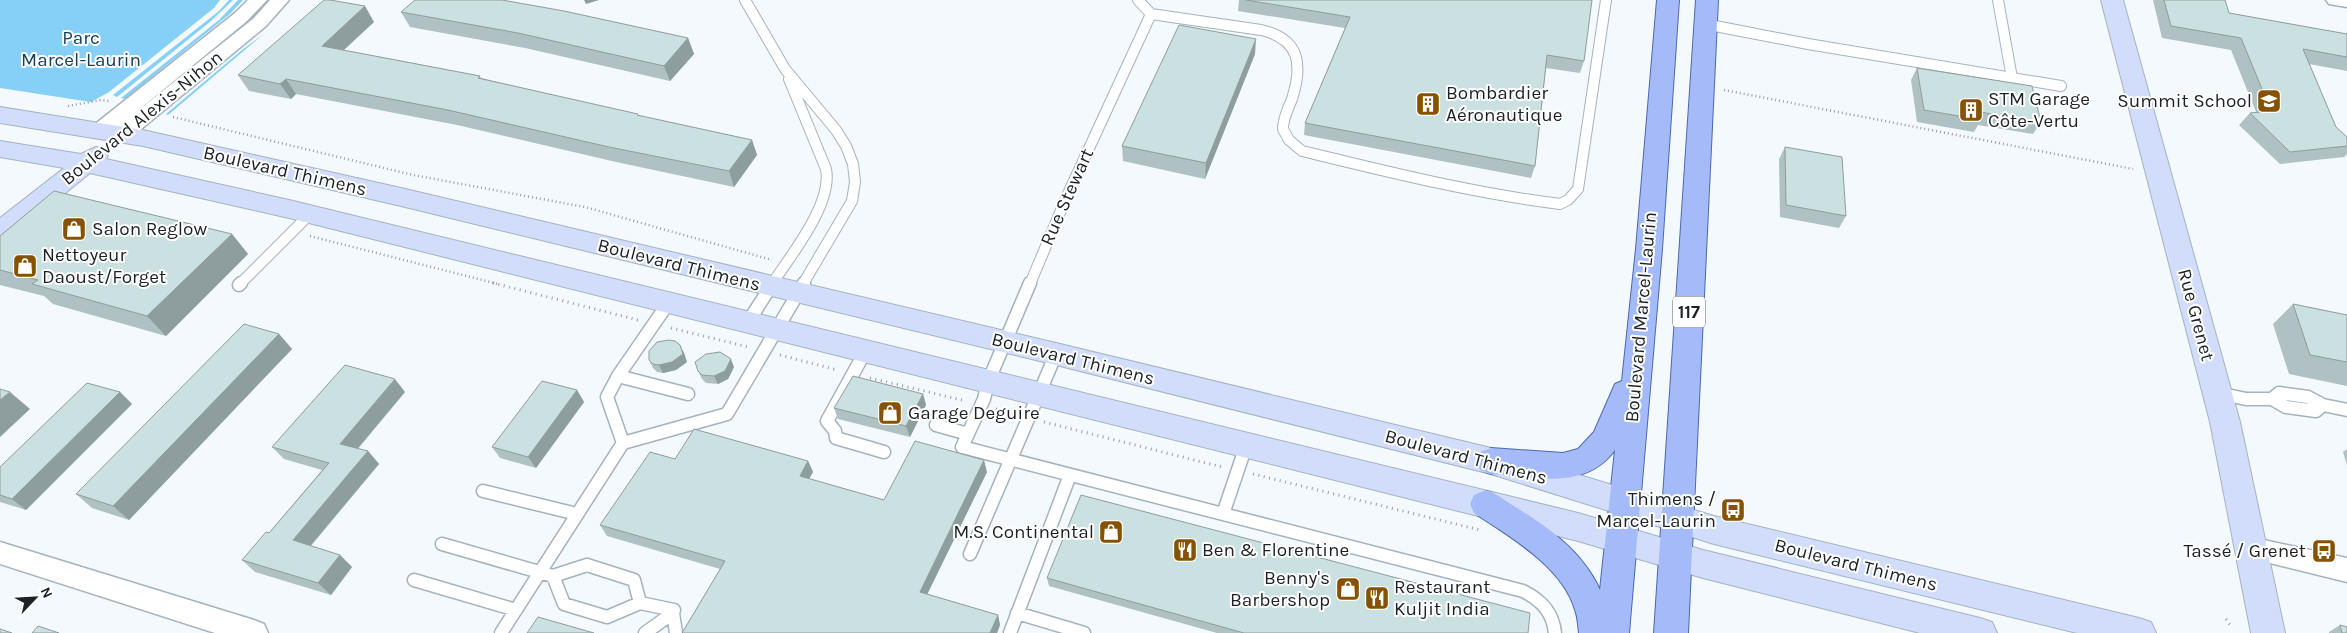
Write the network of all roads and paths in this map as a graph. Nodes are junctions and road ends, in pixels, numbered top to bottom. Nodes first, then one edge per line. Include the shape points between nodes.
1 (745, 0) edge
2 (1138, 0) edge
3 (1606, 0) edge
4 (1707, 0) edge
5 (1998, 0) edge
6 (2112, 0) edge
7 (265, 5) edge
8 (1667, 8) edge
9 (1151, 14) junction
10 (1705, 24) junction
11 (785, 68) junction
12 (2012, 78) junction
13 (2061, 86) dead end
14 (1719, 89) dead end
15 (105, 100) dead end
16 (66, 105) dead end
17 (0, 115) edge
18 (181, 119) dead end
19 (112, 132) junction
20 (0, 149) edge
21 (75, 161) junction
22 (2133, 168) dead end
23 (0, 210) edge
24 (308, 224) junction
25 (0, 232) edge
26 (760, 256) dead end
27 (239, 285) dead end
28 (770, 287) junction
29 (798, 293) junction
30 (669, 315) junction
31 (634, 319) dead end
32 (746, 334) junction
33 (778, 342) junction
34 (1006, 342) junction
35 (1056, 354) junction
36 (1637, 363) junction
37 (866, 364) junction
38 (841, 370) dead end
39 (618, 376) junction
40 (2217, 393) junction
41 (688, 394) dead end
42 (984, 398) junction
43 (1042, 408) junction
44 (2347, 410) edge
45 (1016, 414) dead end
46 (936, 425) dead end
47 (968, 434) junction
48 (623, 443) junction
49 (1246, 446) junction
50 (884, 452) dead end
51 (1010, 460) junction
52 (1491, 461) junction
53 (1219, 466) dead end
54 (1070, 475) junction
55 (1257, 475) dead end
56 (483, 491) dead end
57 (1625, 503) junction
58 (577, 514) junction
59 (1223, 514) junction
60 (1486, 518) junction
61 (1677, 520) junction
62 (1622, 539) junction
63 (442, 544) dead end
64 (2250, 548) junction
65 (0, 553) edge
66 (970, 554) dead end
67 (1674, 554) junction
68 (2347, 570) edge
69 (547, 574) junction
70 (414, 580) dead end
71 (640, 603) junction
72 (516, 610) junction
73 (1017, 613) junction
74 (673, 614) junction
75 (2226, 619) dead end
76 (2230, 624) dead end
77 (254, 633) edge
78 (501, 633) edge
79 (645, 633) edge
80 (676, 633) edge
81 (1010, 633) edge
82 (1084, 633) edge
83 (1555, 633) edge
84 (1596, 633) edge
85 (1612, 633) edge
86 (1671, 633) edge
87 (1980, 633) edge
88 (2139, 633) edge
89 (2268, 633) edge

1 - 11 lane
2 - 9 lane
3 - 9 lane via 1578,189 1560,204 1503,197 1410,178 1302,151 1284,131 1284,119 1299,67 1298,55 1291,44 1268,31
4 - 10 main road, 117
5 - 12 lane
6 - 40 street, Rue Grenet
7 - 19 street, Boulevard Alexis-Nihon
8 - 10 main road
8 - 36 main road, Boulevard Marcel-Laurin
9 - 34 lane, Rue Stewart via 1067,196
10 - 12 lane
10 - 61 main road, 117
11 - 28 lane via 826,169 828,186 819,210
11 - 29 lane via 844,142 856,174 849,210
12 - 13 lane
14 - 22 path
15 - 16 path
17 - 19 street, Boulevard Thimens
18 - 26 path, Boulevard Thimens via 412,175 577,206
19 - 21 street, Boulevard Alexis-Nihon
19 - 28 street, Boulevard Thimens via 401,197
20 - 21 street, Boulevard Thimens
21 - 23 street, Boulevard Alexis-Nihon
21 - 24 street, Boulevard Thimens
21 - 25 street, Boulevard Alexis-Nihon
24 - 27 lane
24 - 30 street, Boulevard Thimens
24 - 31 path
28 - 29 street, Boulevard Thimens
28 - 32 lane
29 - 33 lane
29 - 34 street, Boulevard Thimens
30 - 32 street, Boulevard Thimens
30 - 32 path
30 - 39 lane
32 - 33 street, Boulevard Thimens
33 - 37 street, Boulevard Thimens
33 - 38 path
33 - 48 lane via 727,414
34 - 35 street, Boulevard Thimens
34 - 42 lane, Rue Stewart
35 - 43 lane
35 - 52 street, Boulevard Thimens
36 - 52 main road via 1606,440 1591,457 1574,466
36 - 57 main road, Boulevard Marcel-Laurin
37 - 42 street, Boulevard Thimens
37 - 42 path
37 - 50 lane via 827,421 835,430 836,438
39 - 41 lane
39 - 48 lane via 607,397
40 - 44 lane via 2246,399 2272,399 2286,407 2316,411 2324,405
40 - 64 street, Rue Grenet
42 - 43 street, Boulevard Thimens
42 - 45 path
42 - 47 lane, Rue Stewart
43 - 49 street, Boulevard Thimens
43 - 51 lane
43 - 53 path
46 - 47 lane
47 - 51 lane via 962,447
48 - 58 lane
49 - 59 lane
49 - 60 street, Boulevard Thimens
51 - 54 lane
51 - 66 lane
52 - 57 street, Boulevard Thimens
54 - 59 lane
54 - 73 lane
55 - 60 path
56 - 58 lane
57 - 61 street, Boulevard Thimens
57 - 62 main road, Boulevard Marcel-Laurin
58 - 69 lane
59 - 83 lane via 1523,592 1546,608
60 - 62 street, Boulevard Thimens
60 - 84 main road via 1541,540 1564,562 1587,600
61 - 67 main road, 117
61 - 88 street, Boulevard Thimens
62 - 67 street, Boulevard Thimens
62 - 85 main road, Boulevard Marcel-Laurin
63 - 69 lane
64 - 68 street
64 - 89 street, Rue Grenet
65 - 77 street
67 - 86 main road, 117
67 - 87 street, Boulevard Thimens
69 - 71 lane via 587,565 634,580
69 - 71 lane via 564,604 607,617
69 - 72 lane
70 - 72 lane
71 - 74 lane via 674,610
72 - 78 lane
73 - 81 lane
73 - 82 lane
74 - 79 lane
74 - 80 lane
75 - 76 path

